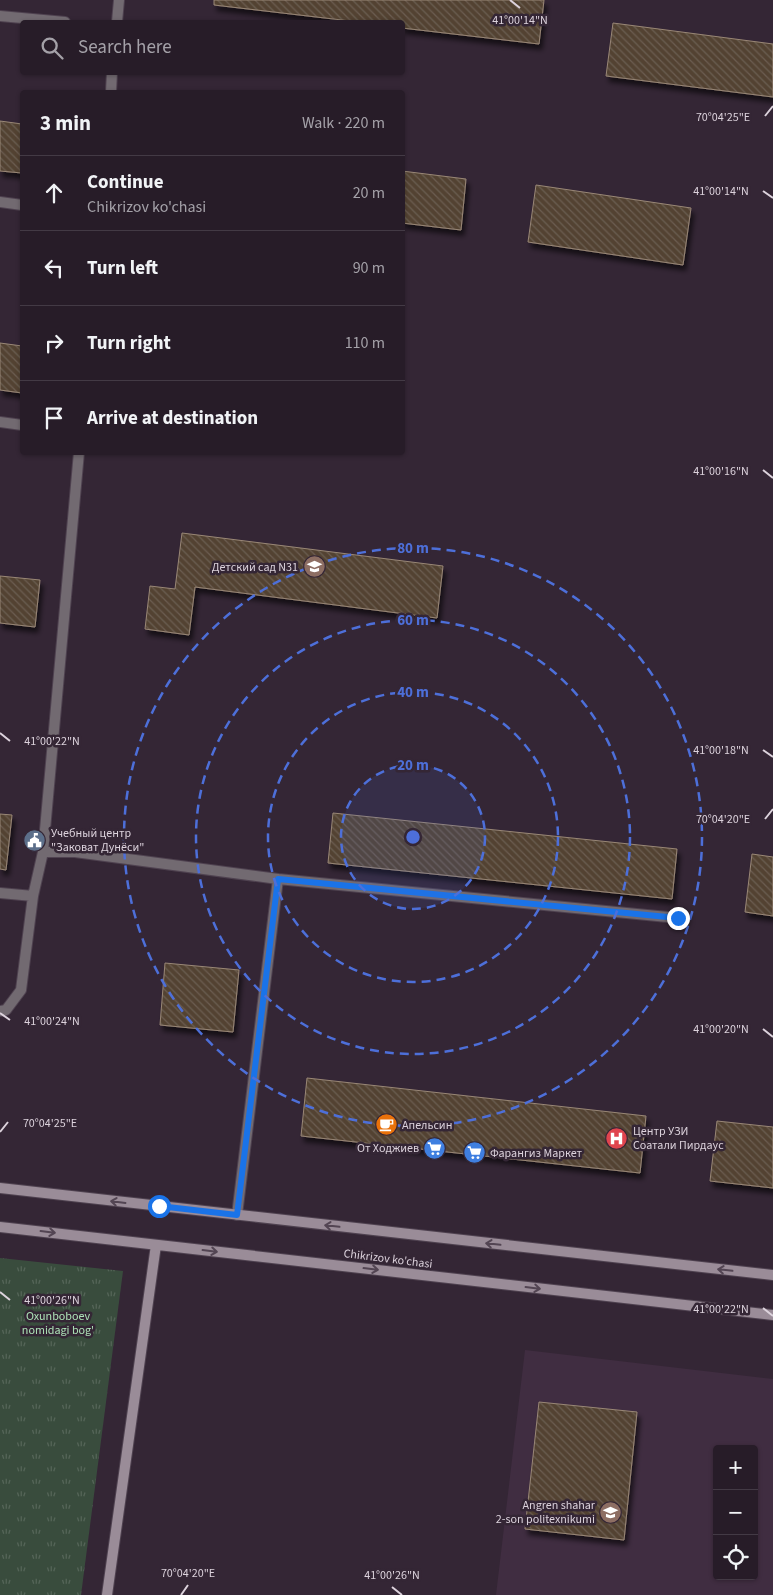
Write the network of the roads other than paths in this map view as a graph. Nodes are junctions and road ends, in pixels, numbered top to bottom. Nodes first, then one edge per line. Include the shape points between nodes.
1 (119, 0) edge
2 (0, 16) edge
3 (44, 20) edge
4 (117, 20) edge
5 (112, 75) edge
6 (110, 90) edge
7 (0, 202) edge
8 (20, 205) edge
9 (0, 422) edge
10 (20, 425) edge
11 (79, 455) edge
12 (44, 852) junction
13 (278, 879) junction
14 (0, 893) edge
15 (33, 896) junction
16 (678, 918) dead end
17 (0, 1011) edge
18 (0, 1188) edge
19 (237, 1215) junction
20 (0, 1227) edge
21 (156, 1245) junction
22 (773, 1275) edge
23 (773, 1315) edge
24 (107, 1595) edge

1 - 4 lane
2 - 3 lane
5 - 6 lane
7 - 8 lane
9 - 10 lane
11 - 12 lane
12 - 13 lane via 76,852
12 - 15 lane
13 - 16 lane
13 - 19 lane
14 - 15 lane
15 - 17 lane via 21,990 6,1010
19 -> 18 main road
22 -> 19 main road
20 -> 21 main road, Chikrizov ko'chasi
21 -> 23 main road, Chikrizov ko'chasi
21 - 24 main road

